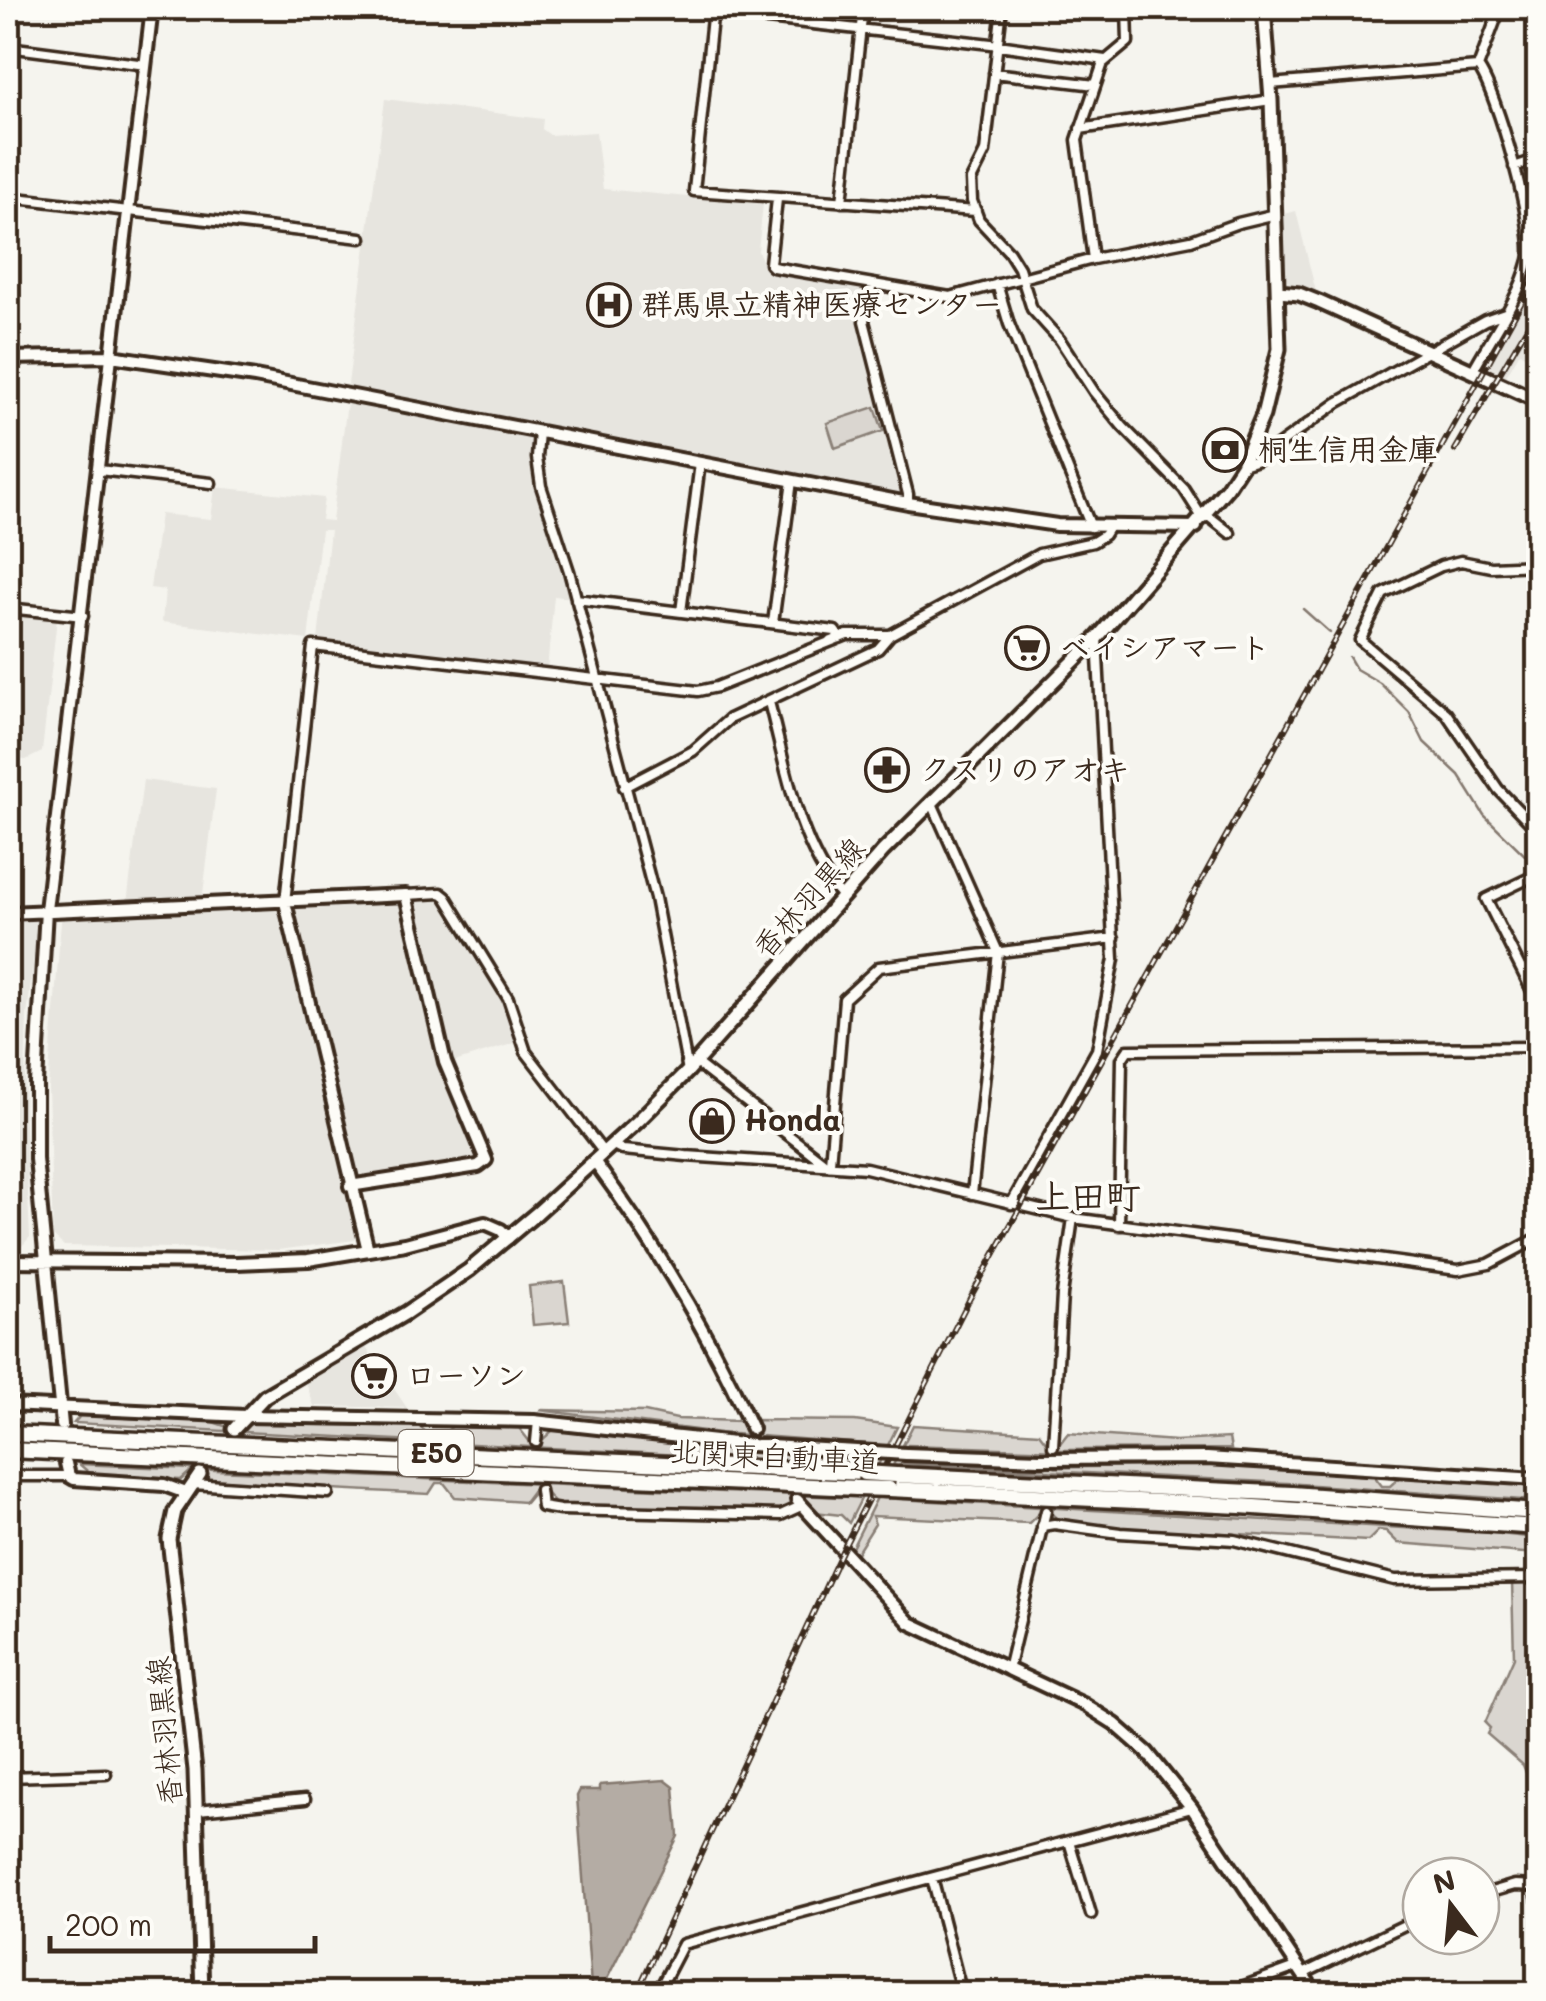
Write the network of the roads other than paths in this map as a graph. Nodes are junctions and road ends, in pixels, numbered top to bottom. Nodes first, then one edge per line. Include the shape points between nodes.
1 (12, 8) edge
2 (152, 8) edge
3 (670, 8) edge
4 (863, 8) edge
5 (1002, 8) edge
6 (1127, 8) edge
7 (1264, 8) edge
8 (1500, 8) edge
9 (712, 10) edge
10 (861, 28) junction
11 (997, 45) junction
12 (8, 46) edge
13 (1104, 60) junction
14 (146, 65) junction
15 (1478, 67) junction
16 (994, 74) junction
17 (1270, 84) junction
18 (1094, 85) junction
19 (1272, 100) junction
20 (1080, 129) junction
21 (1538, 159) edge
22 (1514, 167) junction
23 (8, 197) edge
24 (777, 199) junction
25 (842, 202) junction
26 (129, 211) junction
27 (976, 212) junction
28 (1276, 214) junction
29 (361, 238) dead end
30 (1093, 259) junction
31 (1023, 277) junction
32 (872, 284) junction
33 (998, 284) junction
34 (1279, 292) junction
35 (1506, 313) junction
36 (1429, 351) junction
37 (111, 356) junction
38 (8, 358) edge
39 (1474, 370) junction
40 (1538, 401) edge
41 (539, 431) junction
42 (700, 463) junction
43 (1242, 465) junction
44 (99, 470) junction
45 (792, 481) junction
46 (211, 482) dead end
47 (908, 503) junction
48 (1202, 520) junction
49 (1109, 526) junction
50 (1091, 527) junction
51 (1230, 533) dead end
52 (1538, 565) edge
53 (576, 599) junction
54 (8, 608) edge
55 (681, 612) junction
56 (83, 616) junction
57 (773, 623) junction
58 (890, 635) junction
59 (840, 638) junction
60 (1096, 638) junction
61 (597, 679) junction
62 (769, 702) junction
63 (624, 787) junction
64 (932, 803) junction
65 (1538, 830) edge
66 (1538, 874) edge
67 (406, 895) junction
68 (842, 897) junction
69 (285, 902) junction
70 (46, 910) junction
71 (8, 912) edge
72 (1114, 938) junction
73 (998, 952) junction
74 (1538, 963) edge
75 (1522, 971) junction
76 (1538, 1003) edge
77 (1538, 1047) edge
78 (692, 1066) junction
79 (604, 1153) junction
80 (827, 1163) junction
81 (350, 1186) junction
82 (972, 1194) junction
83 (1011, 1204) junction
84 (1073, 1218) junction
85 (1119, 1225) junction
86 (508, 1238) junction
87 (1538, 1238) edge
88 (368, 1250) junction
89 (44, 1259) junction
90 (8, 1261) edge
91 (8, 1405) edge
92 (60, 1407) junction
93 (245, 1416) junction
94 (538, 1422) junction
95 (62, 1425) dead end
96 (234, 1429) dead end
97 (752, 1430) tunnel mouth
98 (8, 1434) edge
99 (536, 1442) tunnel mouth
100 (1053, 1446) tunnel mouth
101 (8, 1450) edge
102 (66, 1463) dead end
103 (8, 1476) edge
104 (69, 1476) junction
105 (1538, 1479) edge
106 (193, 1484) junction
107 (540, 1490) dead end
108 (328, 1493) dead end
109 (799, 1503) joint
110 (1046, 1511) dead end
111 (1538, 1512) edge
112 (1042, 1526) junction
113 (1538, 1527) edge
114 (1538, 1578) edge
115 (1008, 1670) junction
116 (106, 1774) dead end
117 (8, 1777) edge
118 (305, 1800) dead end
119 (1192, 1808) junction
120 (198, 1810) junction
121 (1069, 1841) junction
122 (932, 1878) junction
123 (1537, 1886) edge
124 (1501, 1889) edge
125 (1538, 1902) edge
126 (1091, 1914) dead end
127 (1401, 1926) edge
128 (1302, 1970) junction
129 (202, 1994) edge
130 (656, 1994) edge
131 (962, 1994) edge
132 (1222, 1994) edge
133 (1316, 1994) edge

1 - 12 street
2 - 14 street
3 - 9 street
4 - 10 street
5 - 11 street
6 - 13 street via 1128,42
7 - 17 main road
8 - 15 street
9 - 10 street
9 - 24 street via 694,190
10 - 11 street
10 - 25 street
11 - 13 street
11 - 16 street
12 - 14 street
13 - 18 street
14 - 26 street
15 - 17 street
15 - 22 street
16 - 18 street
16 - 27 street via 986,152 970,188
17 - 19 main road
18 - 20 street
19 - 20 street
19 - 28 main road
20 - 30 street
21 - 22 street
22 - 35 street via 1531,253
23 - 26 street
24 - 25 street
24 - 32 street via 773,268
25 - 27 street
26 - 29 street
26 - 37 street
27 - 31 street
28 - 30 street via 1192,240
28 - 34 main road
30 - 31 street
31 - 33 street
31 - 48 street via 1030,306 1123,427 1188,494
32 - 33 street via 946,297
32 - 47 street via 864,320
33 - 50 street
34 - 36 main road via 1306,296
34 - 43 main road, 香林羽黒線 via 1275,377
35 - 36 street
35 - 39 street
36 - 39 main road
36 - 43 street
37 - 38 street
37 - 41 street
37 - 44 street
39 - 40 main road
41 - 42 street
41 - 53 street via 541,486
42 - 45 street
42 - 55 street
43 - 48 main road, 香林羽黒線
44 - 46 street
44 - 56 street
45 - 47 street
45 - 57 street
47 - 50 street
48 - 49 street
48 - 51 street
48 - 60 main road, 香林羽黒線
49 - 50 street
49 - 58 street via 1093,542 1039,554
52 - 65 street via 1440,566 1383,594 1360,640 1454,722 1498,790
53 - 55 street
53 - 61 street
54 - 56 street
55 - 57 street
56 - 70 street
57 - 59 street via 835,631
58 - 59 street
58 - 62 street via 878,649
59 - 61 street via 710,690
60 - 64 main road, 香林羽黒線
60 - 72 street
61 - 63 street
61 - 69 street via 313,646
62 - 63 street via 728,719 693,751
62 - 68 street via 816,861
63 - 78 street
64 - 68 main road, 香林羽黒線
64 - 73 street
66 - 75 street via 1486,899
67 - 69 street
67 - 79 street via 446,897 508,998 526,1052
67 - 81 street via 445,1062 486,1160
68 - 78 main road, 香林羽黒線
69 - 70 street
69 - 81 street
70 - 71 street
70 - 89 street via 36,1121
72 - 73 street
72 - 83 street via 1097,1050
73 - 80 street via 879,967 844,999
73 - 82 street
74 - 75 street
75 - 76 street
77 - 85 street via 1128,1050 1122,1059
78 - 79 main road, 香林羽黒線
78 - 80 street
79 - 80 street
79 - 86 main road, 香林羽黒線
79 - 97 street
80 - 82 street via 884,1170
81 - 88 street
82 - 83 street
83 - 84 street
84 - 85 street
84 - 100 street
85 - 87 street via 1464,1270
86 - 88 street via 496,1226 479,1223
86 - 93 main road, 香林羽黒線 via 406,1312 265,1396
88 - 89 street via 263,1263
89 - 90 street
89 - 92 street
91 - 92 street
92 - 93 street
92 - 95 street
93 - 94 street
93 - 96 main road, 香林羽黒線
94 - 99 street
94 - 105 street, bridge via 906,1454 1222,1459
98 - 111 highway, 北関東自動車道 / E50, bridge via 864,1472
101 - 113 highway, 北関東自動車道 / E50, bridge via 1258,1507
102 - 104 street
103 - 104 street
104 - 106 street
106 - 108 street
106 - 120 main road, 香林羽黒線 via 172,1517 169,1539
107 - 109 street via 542,1508 560,1510 781,1515
109 - 115 street via 910,1623
110 - 112 street
112 - 114 street via 1234,1540 1394,1580
112 - 115 street
115 - 119 street via 1115,1724
116 - 117 street
118 - 120 street
119 - 121 street
119 - 128 street
120 - 129 main road, 香林羽黒線
121 - 122 street
121 - 126 street
122 - 130 street via 683,1944
122 - 131 street
123 - 124 street
123 - 125 street
127 - 128 street
128 - 132 street
128 - 133 street

